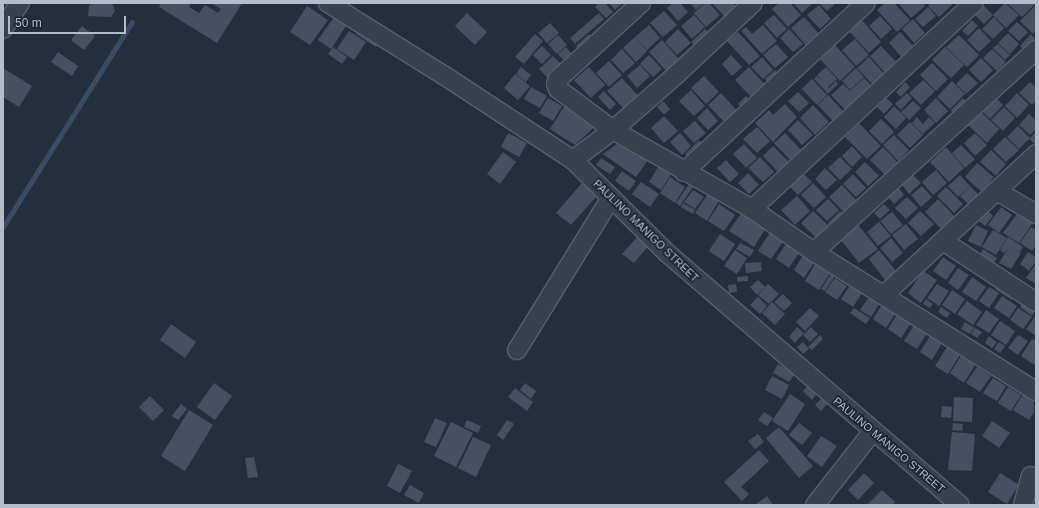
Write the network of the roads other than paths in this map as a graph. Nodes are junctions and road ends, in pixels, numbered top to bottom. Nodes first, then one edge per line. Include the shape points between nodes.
1 (20, 3) edge
2 (328, 3) edge
3 (641, 3) edge
4 (753, 3) edge
5 (866, 3) edge
6 (974, 3) edge
7 (3, 29) edge
8 (1036, 50) edge
9 (613, 130) junction
10 (1036, 154) edge
11 (573, 160) junction
12 (684, 172) junction
13 (998, 191) junction
14 (611, 198) junction
15 (752, 209) junction
16 (1036, 214) edge
17 (943, 241) junction
18 (814, 252) junction
19 (884, 295) junction
20 (1036, 302) edge
21 (517, 350) dead end
22 (1036, 391) edge
23 (873, 431) junction
24 (1030, 476) dead end
25 (815, 505) edge
26 (960, 505) edge
27 (1023, 505) edge

1 - 7 street
2 - 11 street, PAULINO MANIGO STREET
3 - 9 street via 557,82 561,92
4 - 9 street
5 - 12 street
6 - 15 street
8 - 18 street
9 - 11 street
9 - 12 street
10 - 13 street
11 - 14 street, PAULINO MANIGO STREET
12 - 15 street
13 - 16 street
13 - 17 street
14 - 21 street
14 - 23 street, PAULINO MANIGO STREET via 667,253
15 - 18 street
17 - 19 street
17 - 20 street
18 - 19 street
19 - 22 street
23 - 25 street
23 - 26 street, PAULINO MANIGO STREET
24 - 27 street

